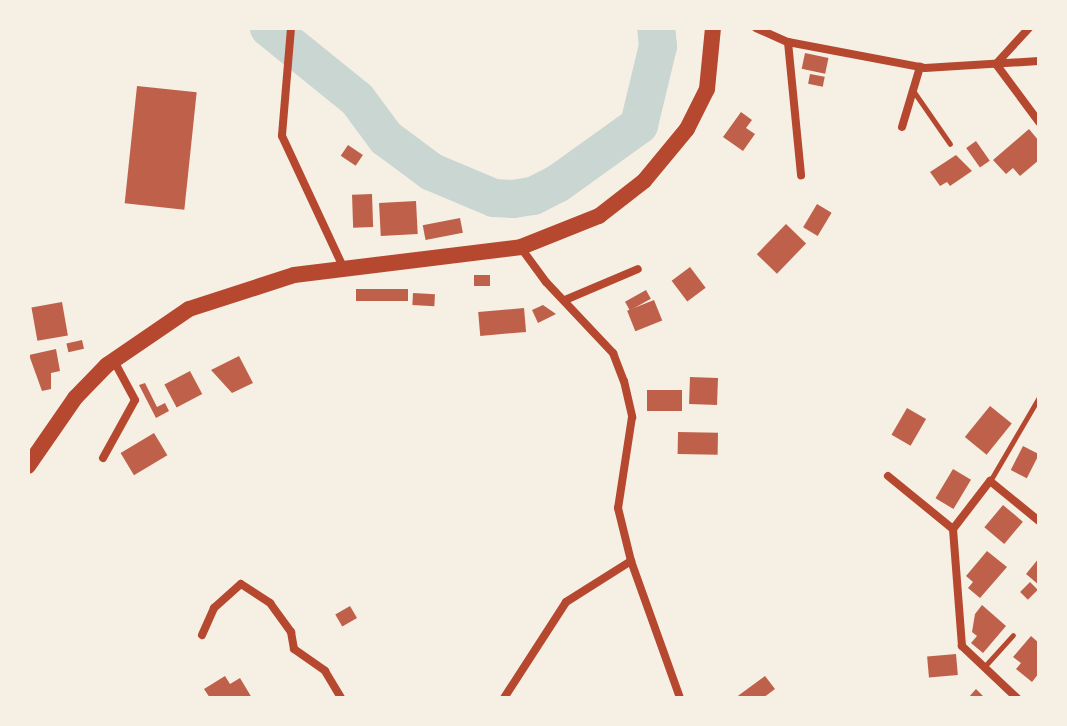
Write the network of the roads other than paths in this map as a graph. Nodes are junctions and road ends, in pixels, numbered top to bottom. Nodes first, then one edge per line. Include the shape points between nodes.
1 (291, 28) edge
2 (713, 28) edge
3 (756, 28) edge
4 (1029, 28) edge
5 (788, 42) junction
6 (1039, 61) edge
7 (996, 64) junction
8 (920, 67) junction
9 (913, 91) junction
10 (1039, 122) edge
11 (902, 127) dead end
12 (950, 144) dead end
13 (801, 175) dead end
14 (521, 247) junction
15 (343, 267) junction
16 (638, 269) dead end
17 (565, 300) junction
18 (114, 360) junction
19 (1039, 397) edge
20 (103, 458) dead end
21 (28, 466) edge
22 (888, 476) dead end
23 (990, 481) junction
24 (1039, 521) edge
25 (953, 529) junction
26 (631, 561) junction
27 (202, 635) dead end
28 (1013, 635) dead end
29 (983, 669) junction
30 (341, 698) edge
31 (504, 698) edge
32 (680, 698) edge
33 (1017, 698) edge

1 - 15 street via 282,136
2 - 14 highway via 707,89 671,151 644,181 599,216
3 - 5 street
4 - 7 street
5 - 8 street
5 - 13 street
6 - 7 street
7 - 8 street
7 - 10 street
8 - 9 street
9 - 11 street
9 - 12 lane
14 - 15 highway
14 - 17 street
15 - 18 highway via 227,293 156,328
16 - 17 street
17 - 26 street via 613,353 624,381 632,417 618,508
18 - 20 street via 135,400
18 - 21 highway via 75,398
19 - 23 lane
22 - 25 street
23 - 24 street
23 - 25 street
25 - 29 street via 958,634
26 - 31 street via 566,602
26 - 32 street
27 - 30 street via 214,608 241,584 270,603 291,632 294,649 325,671
28 - 29 lane
29 - 33 street

